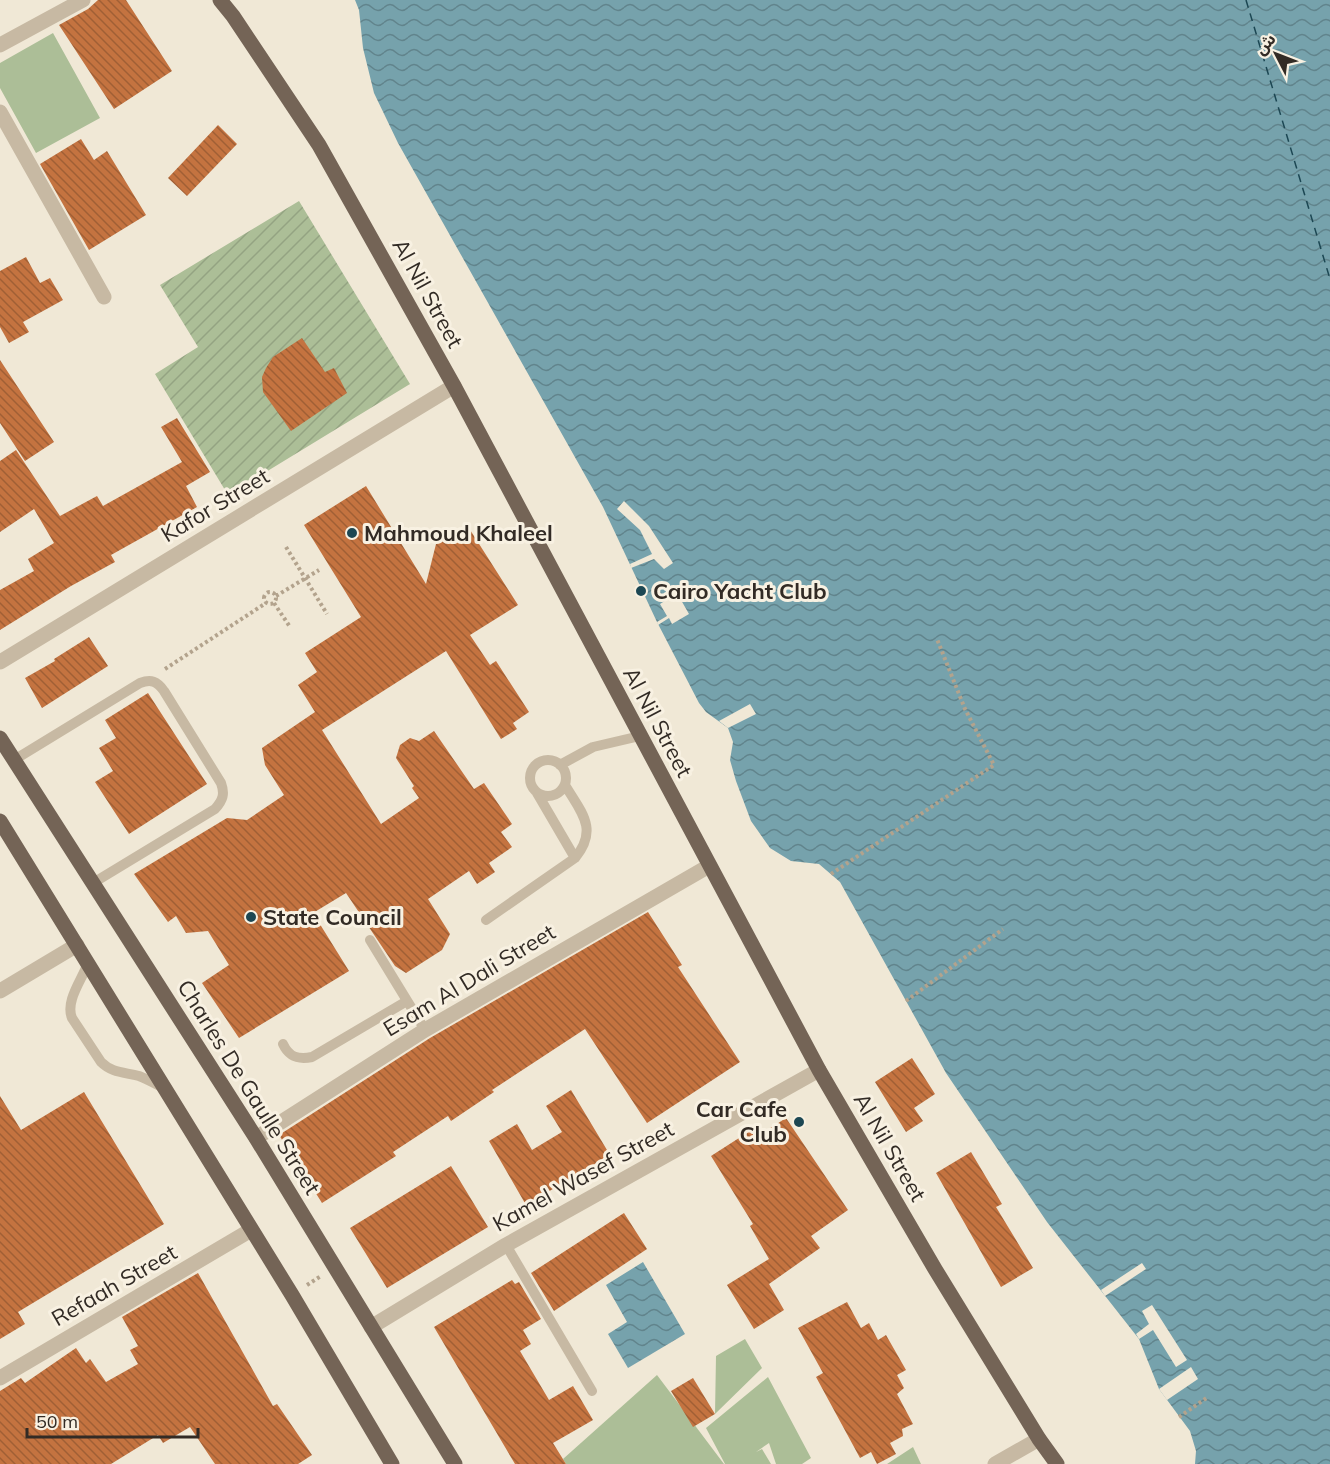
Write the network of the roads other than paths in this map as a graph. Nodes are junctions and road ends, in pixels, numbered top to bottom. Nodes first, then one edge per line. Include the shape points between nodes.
1 (83, 0) edge
2 (220, 0) edge
3 (0, 45) edge
4 (0, 112) edge
5 (104, 297) dead end
6 (454, 386) junction
7 (0, 662) edge
8 (640, 736) junction
9 (0, 738) edge
10 (14, 760) junction
11 (560, 765) junction
12 (565, 784) junction
13 (537, 793) junction
14 (0, 821) edge
15 (575, 858) junction
16 (709, 866) junction
17 (93, 883) junction
18 (486, 920) dead end
19 (370, 940) dead end
20 (77, 945) junction
21 (88, 963) junction
22 (0, 991) edge
23 (407, 1000) junction
24 (425, 1030) junction
25 (282, 1044) dead end
26 (819, 1070) junction
27 (165, 1089) junction
28 (256, 1138) junction
29 (251, 1230) junction
30 (506, 1245) junction
31 (371, 1328) junction
32 (0, 1378) edge
33 (592, 1392) dead end
34 (1039, 1439) junction
35 (392, 1464) edge
36 (455, 1464) edge
37 (995, 1464) edge
38 (1057, 1464) edge

1 - 3 street
2 - 6 main road, Al Nil Street via 319,146
4 - 5 street
6 - 7 street, Kafor Street
6 - 8 main road, Al Nil Street
8 - 11 lane via 593,747
8 - 16 main road, Al Nil Street
9 - 10 main road, Charles De Gaulle Street
10 - 17 main road, Charles De Gaulle Street
10 - 17 lane via 140,683 158,683 221,783 222,802
11 - 12 lane
11 - 13 lane via 547,760 534,766 530,780
12 - 13 lane via 553,795
12 - 15 lane via 586,819 588,834
13 - 15 lane
14 - 20 main road
15 - 18 lane
16 - 24 street, Esam Al Dali Street
16 - 26 main road, Al Nil Street
17 - 28 main road, Charles De Gaulle Street
19 - 23 lane
20 - 21 main road
20 - 22 street
21 - 27 main road
21 - 27 lane via 69,1003 72,1018 107,1068 145,1078
23 - 24 lane
23 - 25 lane via 312,1057 294,1057
24 - 28 street, Esam Al Dali Street
26 - 30 street, Kamel Wasef Street
26 - 34 main road, Al Nil Street
27 - 29 main road
28 - 31 main road, Charles De Gaulle Street
29 - 32 street, Refaah Street
29 - 35 main road
30 - 31 street, Kamel Wasef Street
30 - 33 lane
31 - 36 main road, Charles De Gaulle Street
34 - 37 street
34 - 38 main road, Al Nil Street

